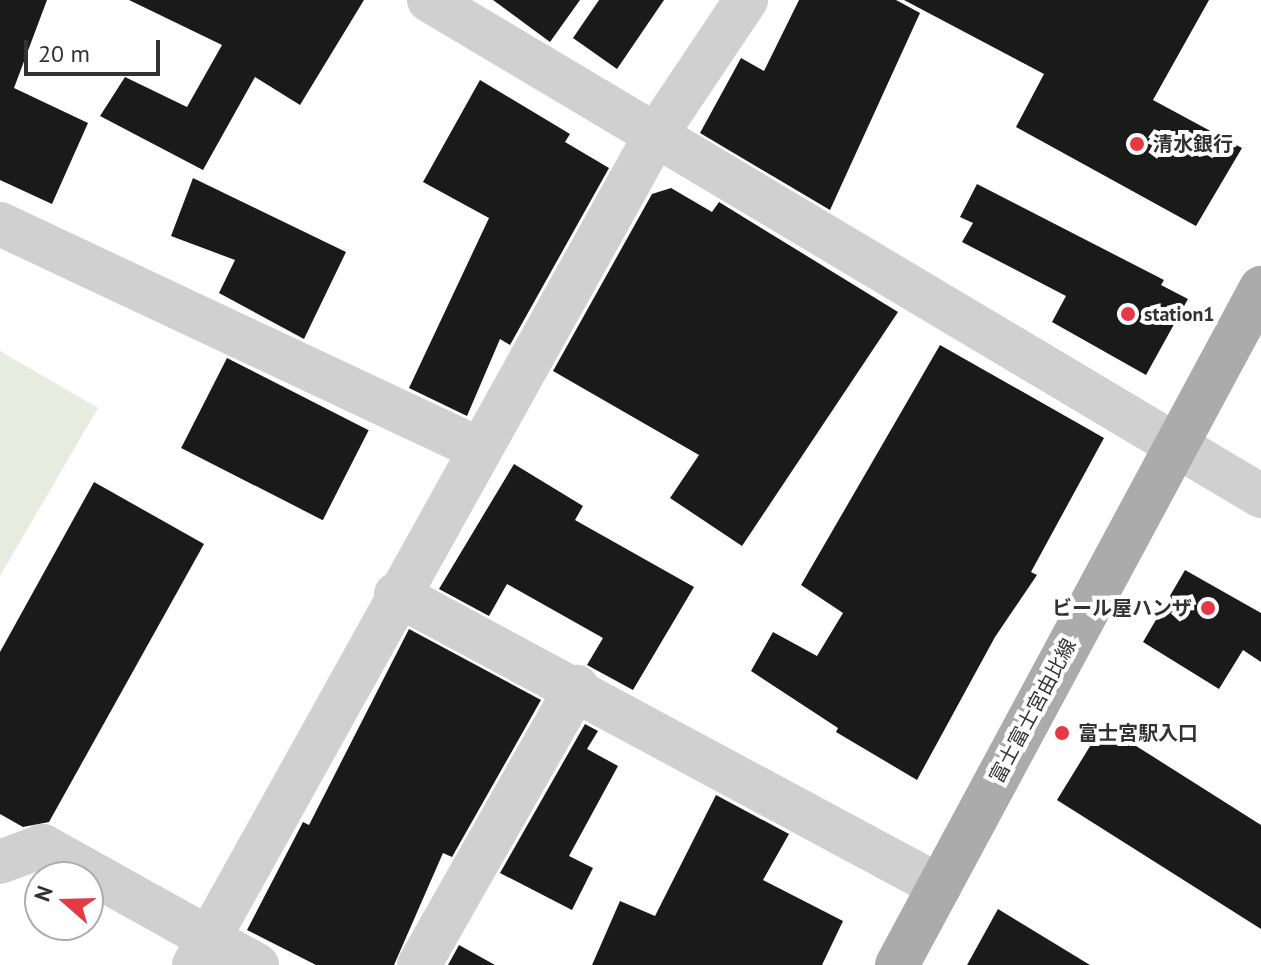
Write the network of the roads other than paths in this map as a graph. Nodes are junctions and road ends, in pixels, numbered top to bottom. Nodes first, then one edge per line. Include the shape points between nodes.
1 (429, 0) edge
2 (746, 0) edge
3 (655, 136) junction
4 (0, 224) edge
5 (1261, 288) edge
6 (1177, 440) junction
7 (479, 449) junction
8 (1261, 496) edge
9 (396, 594) junction
10 (577, 687) junction
11 (0, 862) edge
12 (939, 886) junction
13 (201, 953) edge
14 (257, 965) edge
15 (419, 965) edge
16 (897, 965) edge

1 - 3 street
2 - 3 street
3 - 6 street
3 - 7 street
4 - 7 street
5 - 6 main road, 富士富士宮由比線
6 - 8 street
6 - 12 main road, 富士富士宮由比線
7 - 9 street
9 - 10 street
9 - 13 street
10 - 12 street
10 - 15 street
11 - 13 street via 43,846
12 - 16 main road, 富士富士宮由比線
13 - 14 street

